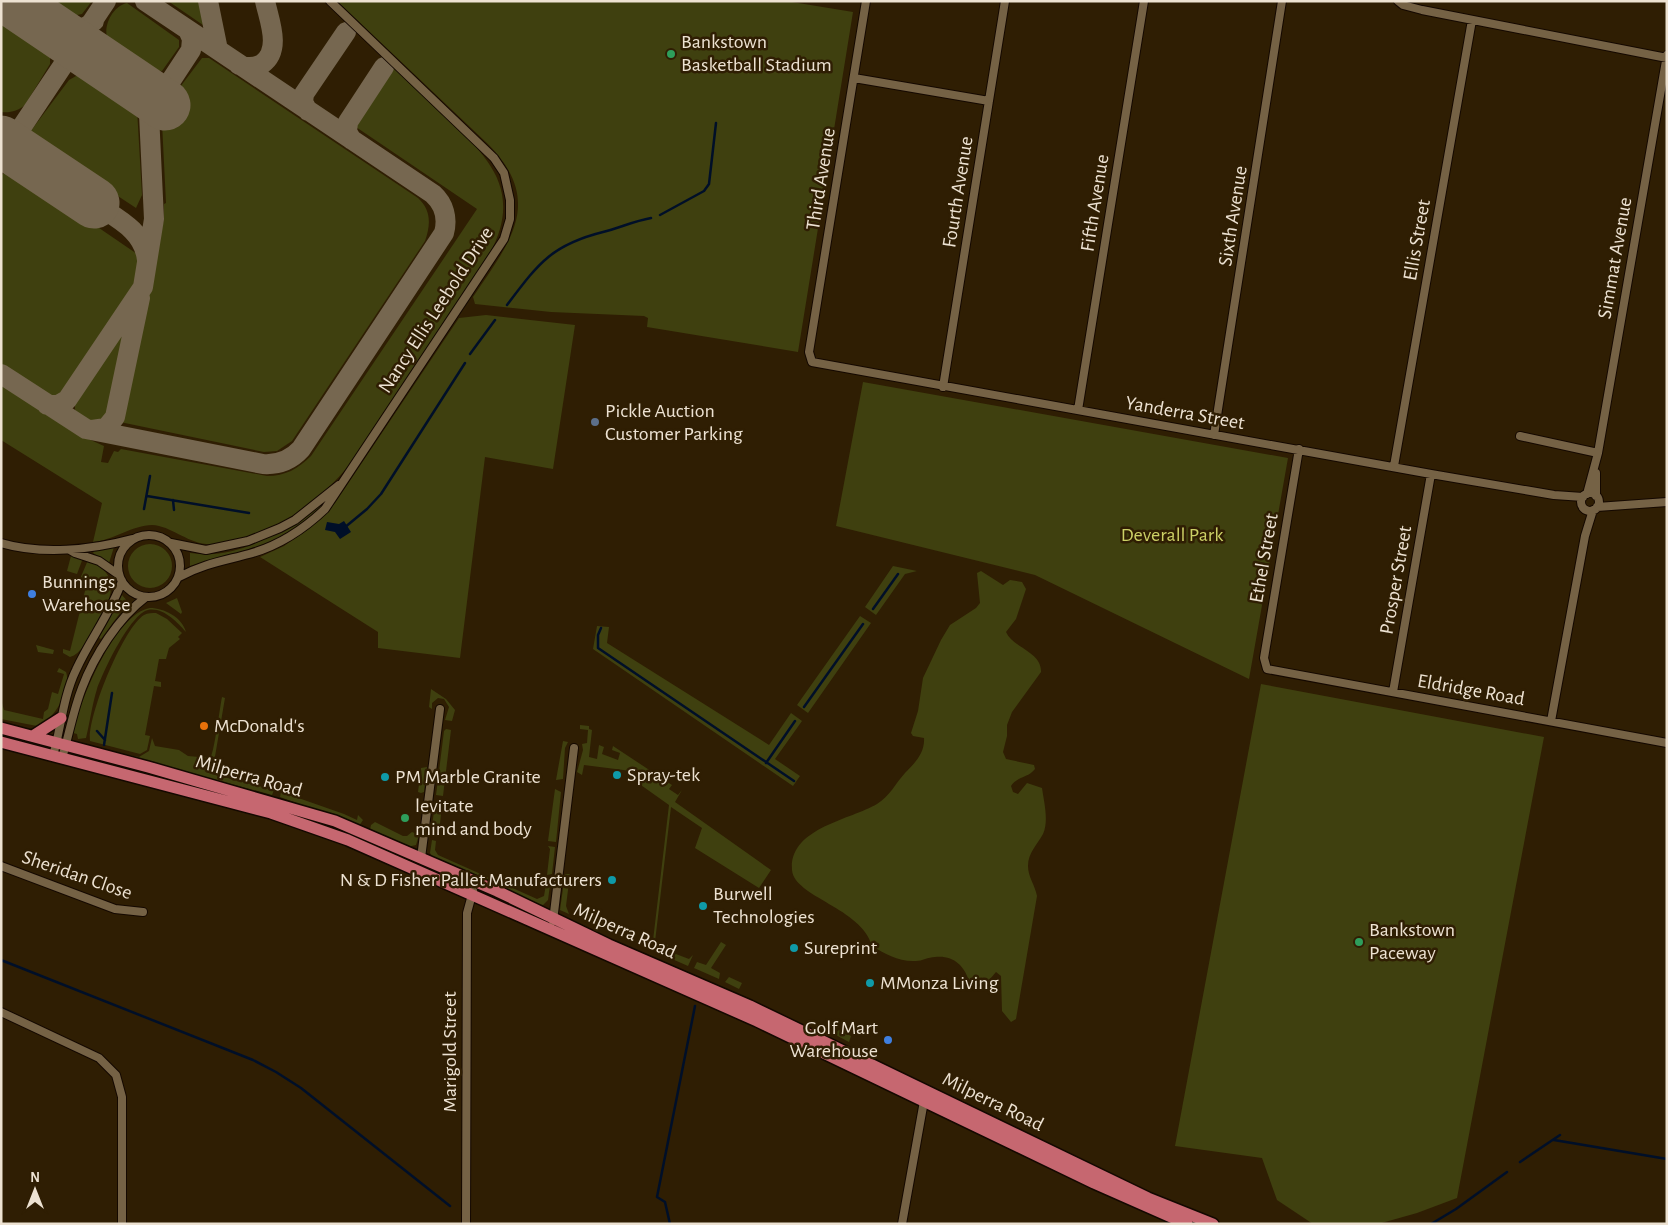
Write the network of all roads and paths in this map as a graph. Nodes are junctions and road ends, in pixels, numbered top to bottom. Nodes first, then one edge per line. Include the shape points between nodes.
1 (330, 1) edge
2 (866, 1) edge
3 (1005, 1) edge
4 (1144, 1) edge
5 (1282, 1) edge
6 (1402, 3) edge
7 (1472, 20) junction
8 (1667, 57) edge
9 (854, 78) junction
10 (989, 101) junction
11 (811, 361) joint
12 (943, 387) junction
13 (1078, 410) junction
14 (1214, 435) junction
15 (1520, 436) dead end
16 (1299, 449) junction
17 (1598, 453) junction
18 (1394, 466) junction
19 (1596, 466) junction
20 (1431, 474) junction
21 (341, 484) junction
22 (1583, 501) junction
23 (1667, 502) edge
24 (1596, 503) junction
25 (1584, 536) junction
26 (138, 537) junction
27 (1, 543) edge
28 (171, 544) junction
29 (70, 550) junction
30 (179, 577) junction
31 (120, 578) junction
32 (146, 597) junction
33 (1269, 670) joint
34 (1393, 692) junction
35 (440, 709) dead end
36 (61, 718) junction
37 (1551, 721) junction
38 (1, 728) edge
39 (33, 736) junction
40 (1, 742) edge
41 (1667, 743) edge
42 (62, 744) junction
43 (574, 748) dead end
44 (58, 757) junction
45 (421, 858) junction
46 (1, 866) edge
47 (476, 882) junction
48 (471, 896) junction
49 (143, 912) dead end
50 (553, 925) junction
51 (1, 1012) edge
52 (924, 1101) junction
53 (122, 1224) edge
54 (466, 1224) edge
55 (902, 1224) edge
56 (1187, 1224) edge
57 (1213, 1224) edge

1 - 21 street, Nancy Ellis Leebold Drive via 489,152 504,173 511,210 508,230 500,247
2 - 9 street, Third Avenue
3 - 10 street, Fourth Avenue
4 - 13 street, Fifth Avenue
5 - 14 street, Sixth Avenue
6 - 7 street
7 - 8 street
7 - 18 street, Ellis Street
8 - 17 street, Simmat Avenue
9 - 10 street
9 - 11 street, Third Avenue via 809,352
10 - 12 street, Fourth Avenue
11 - 12 street, Yanderra Street
12 - 13 street, Yanderra Street
13 - 14 street, Yanderra Street
14 - 16 street, Yanderra Street
15 - 17 street
16 - 18 street, Yanderra Street
16 - 33 street, Ethel Street via 1264,658
17 - 19 street, Simmat Avenue
18 - 20 street, Yanderra Street
19 - 22 street, Simmat Avenue
19 - 24 street, Simmat Avenue
20 - 22 street, Yanderra Street
20 - 34 street, Prosper Street
21 - 28 street, Nancy Ellis Leebold Drive via 295,520 248,541 206,550
21 - 30 street, Nancy Ellis Leebold Drive via 325,509 286,539 251,554 202,564
22 - 24 street
22 - 24 street
22 - 25 street, Simmat Avenue
23 - 24 street
24 - 25 street, Simmat Avenue
25 - 37 street, Simmat Avenue
26 - 28 street via 156,536
26 - 29 street
26 - 31 street via 124,548 120,556
27 - 29 street via 39,550
28 - 30 street via 180,559
29 - 31 street via 99,561
30 - 32 street via 166,593
31 - 32 street via 132,592
31 - 36 street via 116,598 75,671
32 - 42 street via 134,605 92,667
33 - 34 street, Eldridge Road
34 - 37 street, Eldridge Road
35 - 45 street
36 - 39 highway
36 - 42 street
37 - 41 street, Eldridge Road
38 - 39 highway, Milperra Road
39 - 42 highway, Milperra Road
40 - 44 highway, Milperra Road
42 - 44 street
42 - 45 highway, Milperra Road via 320,816
43 - 50 street
44 - 48 highway, Milperra Road via 307,825 348,840
45 - 47 highway, Milperra Road
46 - 49 street, Sheridan Close via 114,909
47 - 48 street, Marigold Street
47 - 50 highway, Milperra Road
48 - 50 highway, Milperra Road
48 - 54 street, Marigold Street via 467,913
50 - 52 highway, Milperra Road
50 - 57 highway, Milperra Road via 750,1006 1148,1198
51 - 53 street via 99,1058 120,1082
52 - 55 street
52 - 56 highway, Milperra Road

